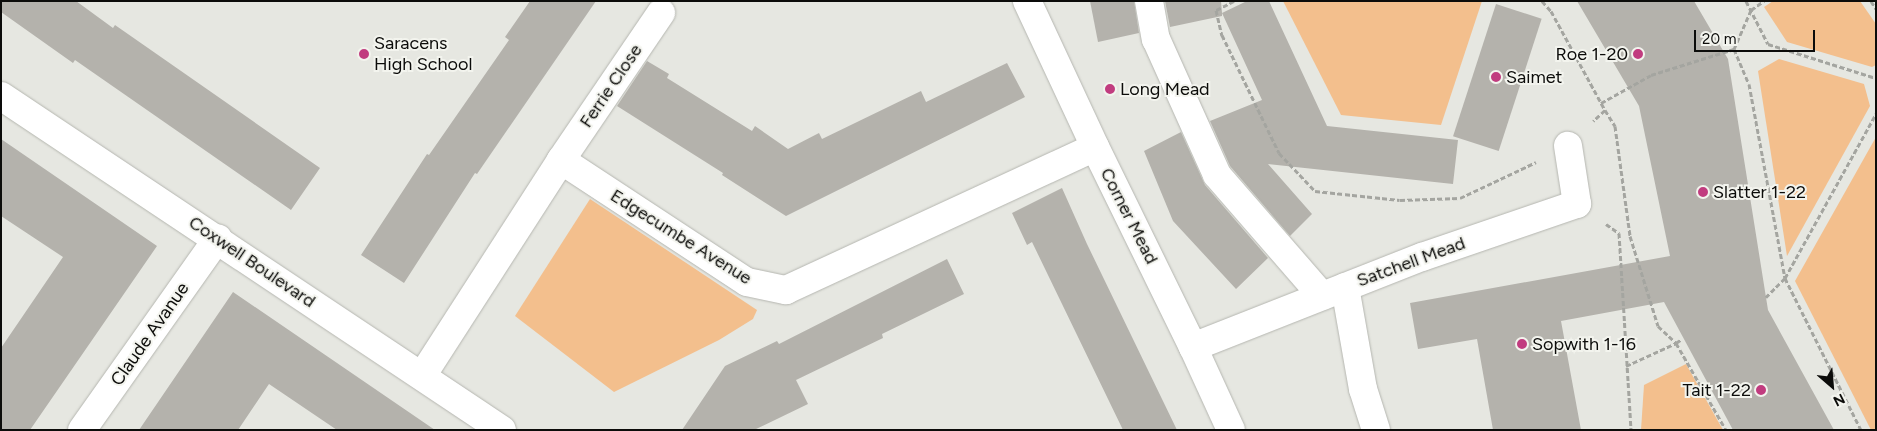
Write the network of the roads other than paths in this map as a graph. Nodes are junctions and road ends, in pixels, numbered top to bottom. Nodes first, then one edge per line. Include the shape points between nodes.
1 (1027, 1) edge
2 (1149, 1) edge
3 (661, 13) dead end
4 (1, 96) edge
5 (1568, 146) road end
6 (1095, 147) junction
7 (561, 160) junction
8 (218, 238) junction
9 (1334, 292) junction
10 (1193, 347) junction
11 (422, 376) junction
12 (82, 430) edge
13 (502, 430) edge
14 (1231, 430) edge
15 (1376, 430) edge

1 - 6 street, Corner Mead
2 - 9 street via 1156,38 1217,175
3 - 7 street, Ferrie Close
4 - 8 street, Coxwell Boulevard
5 - 9 street, Satchell Mead via 1577,204 1422,257
6 - 7 street, Edgecumbe Avenue via 786,290 747,282
6 - 10 street, Corner Mead
7 - 11 street
8 - 11 street, Coxwell Boulevard
8 - 12 street, Claude Avanue
9 - 10 street, Satchell Mead
9 - 15 street
10 - 14 street, Corner Mead
11 - 13 street, Coxwell Boulevard

